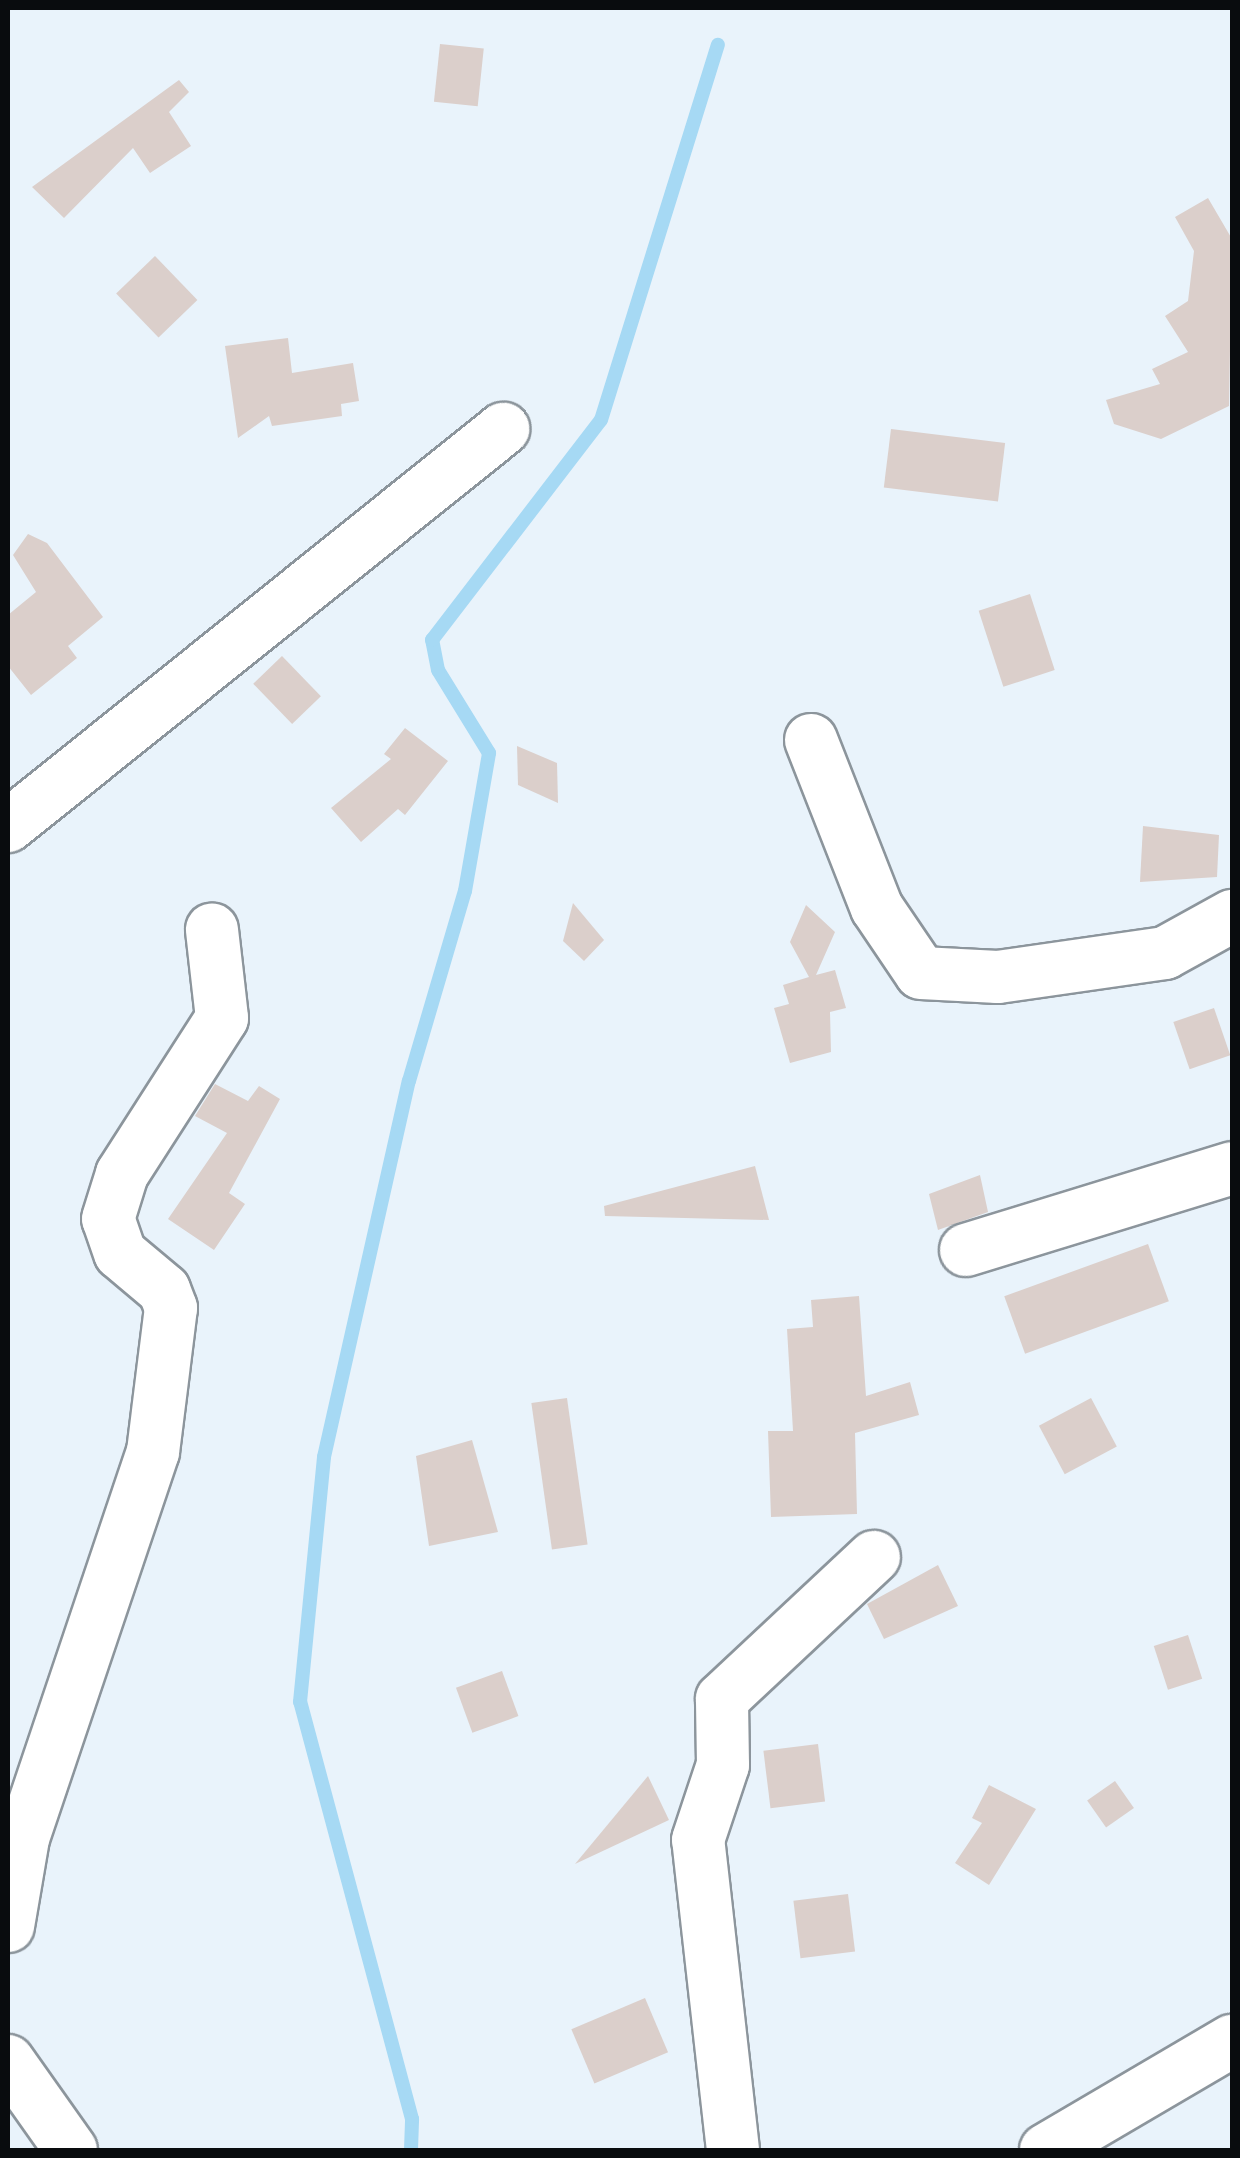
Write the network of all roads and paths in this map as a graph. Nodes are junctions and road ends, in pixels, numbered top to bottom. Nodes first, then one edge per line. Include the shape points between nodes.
1 (504, 428) dead end
2 (811, 740) dead end
3 (8, 826) edge
4 (1232, 916) edge
5 (212, 930) dead end
6 (1232, 1168) edge
7 (966, 1250) dead end
8 (874, 1557) dead end
9 (8, 1926) edge
10 (1232, 2041) edge
11 (8, 2062) edge
12 (71, 2150) edge
13 (733, 2150) edge
14 (1046, 2150) edge

1 - 3 street
2 - 4 street via 877,908 921,973 998,977 1165,953
5 - 9 street via 222,1018 122,1174 108,1218 120,1253 171,1308 153,1452 23,1838
6 - 7 street
8 - 13 street via 722,1699 722,1765 698,1840
10 - 14 street
11 - 12 street

